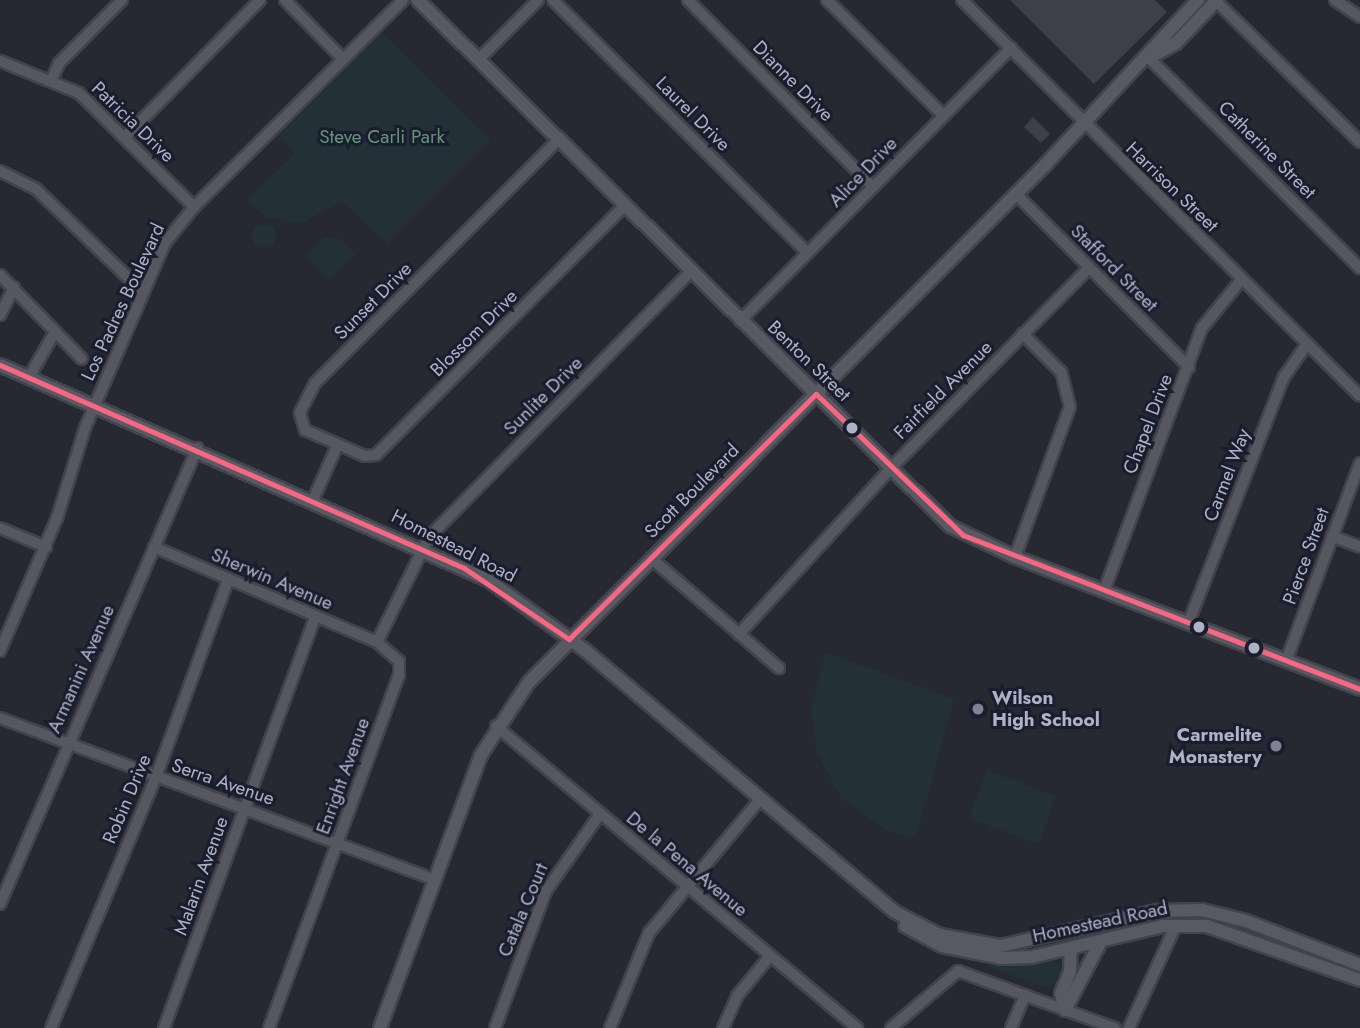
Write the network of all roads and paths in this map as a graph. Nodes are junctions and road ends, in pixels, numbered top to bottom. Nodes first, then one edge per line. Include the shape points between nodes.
1 (122, 0) edge
2 (260, 0) edge
3 (285, 0) edge
4 (403, 0) edge
5 (418, 0) edge
6 (538, 0) edge
7 (553, 0) edge
8 (688, 0) edge
9 (827, 0) edge
10 (962, 0) edge
11 (1198, 0) edge
12 (1335, 0) edge
13 (1216, 1) edge
14 (1360, 18) edge
15 (1011, 48) junction
16 (1149, 58) junction
17 (343, 59) junction
18 (478, 60) junction
19 (0, 61) edge
20 (51, 79) junction
21 (943, 114) junction
22 (1086, 124) junction
23 (126, 136) junction
24 (559, 139) junction
25 (1360, 142) edge
26 (0, 171) edge
27 (873, 187) junction
28 (1016, 194) junction
29 (625, 205) junction
30 (194, 207) junction
31 (808, 253) junction
32 (1089, 268) junction
33 (1360, 268) edge
34 (691, 271) junction
35 (0, 275) edge
36 (1242, 279) junction
37 (14, 287) junction
38 (143, 292) junction
39 (0, 315) edge
40 (740, 321) junction
41 (55, 332) junction
42 (1023, 334) junction
43 (1307, 344) junction
44 (82, 359) dead end
45 (0, 365) edge
46 (1189, 367) junction
47 (29, 377) junction
48 (816, 394) junction
49 (1360, 396) edge
50 (95, 405) junction
51 (337, 446) junction
52 (197, 448) junction
53 (1360, 463) edge
54 (891, 468) junction
55 (313, 499) junction
56 (0, 528) edge
57 (1332, 536) junction
58 (46, 547) junction
59 (154, 547) junction
60 (1360, 547) edge
61 (422, 548) junction
62 (1015, 557) junction
63 (651, 558) junction
64 (228, 580) junction
65 (1104, 592) junction
66 (315, 618) junction
67 (1188, 624) junction
68 (739, 634) junction
69 (569, 639) junction
70 (377, 642) junction
71 (0, 651) edge
72 (1286, 661) junction
73 (779, 668) dead end
74 (1360, 690) edge
75 (0, 718) edge
76 (496, 726) junction
77 (68, 743) junction
78 (156, 777) junction
79 (761, 798) junction
80 (245, 808) junction
81 (600, 814) junction
82 (337, 842) junction
83 (434, 879) junction
84 (685, 885) junction
85 (0, 904) edge
86 (895, 912) junction
87 (1175, 925) junction
88 (1068, 934) junction
89 (1101, 941) junction
90 (1071, 949) junction
91 (770, 956) junction
92 (1360, 965) edge
93 (1081, 976) junction
94 (1360, 980) edge
95 (1025, 995) junction
96 (1065, 1010) junction
97 (51, 1028) edge
98 (164, 1028) edge
99 (269, 1028) edge
100 (380, 1028) edge
101 (495, 1028) edge
102 (610, 1028) edge
103 (723, 1028) edge
104 (857, 1028) edge
105 (891, 1028) edge
106 (1011, 1028) edge
107 (1115, 1028) edge
108 (1129, 1028) edge

1 - 20 street via 59,63
2 - 23 street
3 - 17 street
4 - 17 street, Los Padres Boulevard
5 - 18 main road, Benton Street
6 - 18 street
7 - 31 street, Laurel Drive
8 - 27 street, Dianne Drive
9 - 21 street
10 - 15 street, Harrison Street
11 - 16 main road, Scott Boulevard
12 - 14 street
13 - 16 main road, Scott Boulevard via 1176,43
13 - 25 street
15 - 21 street, Alice Drive
15 - 22 street, Harrison Street
16 - 22 main road, Scott Boulevard
16 - 33 street, Catherine Street
17 - 30 street, Los Padres Boulevard
18 - 24 main road, Benton Street
19 - 20 street, Patricia Drive
20 - 23 street, Patricia Drive via 79,93
21 - 27 street, Alice Drive
22 - 28 main road, Scott Boulevard
22 - 36 street, Harrison Street
23 - 30 street, Patricia Drive
24 - 29 main road, Benton Street
24 - 51 street, Sunset Drive via 315,383 300,420 305,430
26 - 38 street via 36,189
27 - 31 street, Alice Drive
28 - 32 street, Stafford Street
28 - 48 main road, Scott Boulevard
29 - 34 main road, Benton Street
29 - 51 street, Blossom Drive via 382,450 365,456
30 - 38 street, Los Padres Boulevard via 165,243
31 - 40 street, Alice Drive
32 - 42 street, Fairfield Avenue
32 - 46 street, Stafford Street
34 - 40 main road, Benton Street
34 - 61 street, Sunlite Drive
35 - 37 street
36 - 43 street, Harrison Street
36 - 46 street, Chapel Drive via 1207,319
37 - 39 street
37 - 41 street
38 - 50 street, Los Padres Boulevard
40 - 48 main road, Benton Street
41 - 44 street
41 - 47 street
42 - 54 street, Fairfield Avenue
42 - 62 street via 1061,372 1070,407
43 - 49 street, Harrison Street
43 - 67 street, Carmel Way via 1284,377
45 - 47 main road, Homestead Road
46 - 65 street, Chapel Drive
47 - 50 main road, Homestead Road
48 - 54 main road, Benton Street
48 - 63 main road, Scott Boulevard
50 - 52 main road, Homestead Road
50 - 58 street, Los Padres Boulevard
51 - 55 street
52 - 55 main road, Homestead Road
52 - 59 street, Armanini Avenue
53 - 57 street, Pierce Street
54 - 62 main road, Benton Street via 950,526
54 - 68 street, Fairfield Avenue
55 - 61 main road, Homestead Road
56 - 58 street
57 - 60 street
57 - 72 street, Pierce Street
58 - 71 street, Los Padres Boulevard
59 - 64 street, Sherwin Avenue
59 - 77 street, Armanini Avenue
61 - 69 main road, Homestead Road via 495,585
61 - 70 street
62 - 65 main road, Benton Street
63 - 68 street
63 - 69 main road, Scott Boulevard
64 - 66 street, Sherwin Avenue
64 - 78 street, Robin Drive
65 - 67 main road, Benton Street
66 - 70 street, Sherwin Avenue
66 - 80 street, Malarin Avenue
67 - 72 main road, Benton Street
68 - 73 street
69 - 76 main road, Scott Boulevard
69 - 79 main road, Homestead Road
70 - 82 street, Enright Avenue via 394,653 399,675
72 - 74 main road, Benton Street
75 - 77 street, Serra Avenue
76 - 81 street, De la Pena Avenue
76 - 83 main road, Scott Boulevard
77 - 78 street, Serra Avenue
77 - 85 street, Armanini Avenue
78 - 80 street, Serra Avenue
78 - 97 street, Robin Drive
79 - 84 street
79 - 86 main road, Homestead Road
80 - 82 street, Serra Avenue
80 - 98 street, Malarin Avenue
81 - 84 street, De la Pena Avenue
81 - 101 street, Catala Court via 546,891
82 - 83 street, Serra Avenue
82 - 99 street, Enright Avenue
83 - 100 main road, Scott Boulevard
84 - 91 street, De la Pena Avenue
84 - 102 street via 649,933
86 - 88 main road, Homestead Road via 967,943 1000,946
86 - 90 main road, Homestead Road via 920,936 976,956 1032,957
87 - 89 main road, Homestead Road
87 - 94 main road, Homestead Road via 1225,930
87 - 108 street
88 - 90 main road
88 - 92 main road, Homestead Road via 1157,911 1202,910
89 - 90 main road, Homestead Road
89 - 93 main road
90 - 93 main road
90 - 96 main road via 1070,972 1061,993
91 - 103 street via 737,996
91 - 104 street, De la Pena Avenue
93 - 96 main road
95 - 96 street
95 - 105 street via 968,972 951,974
95 - 106 street
96 - 107 street

